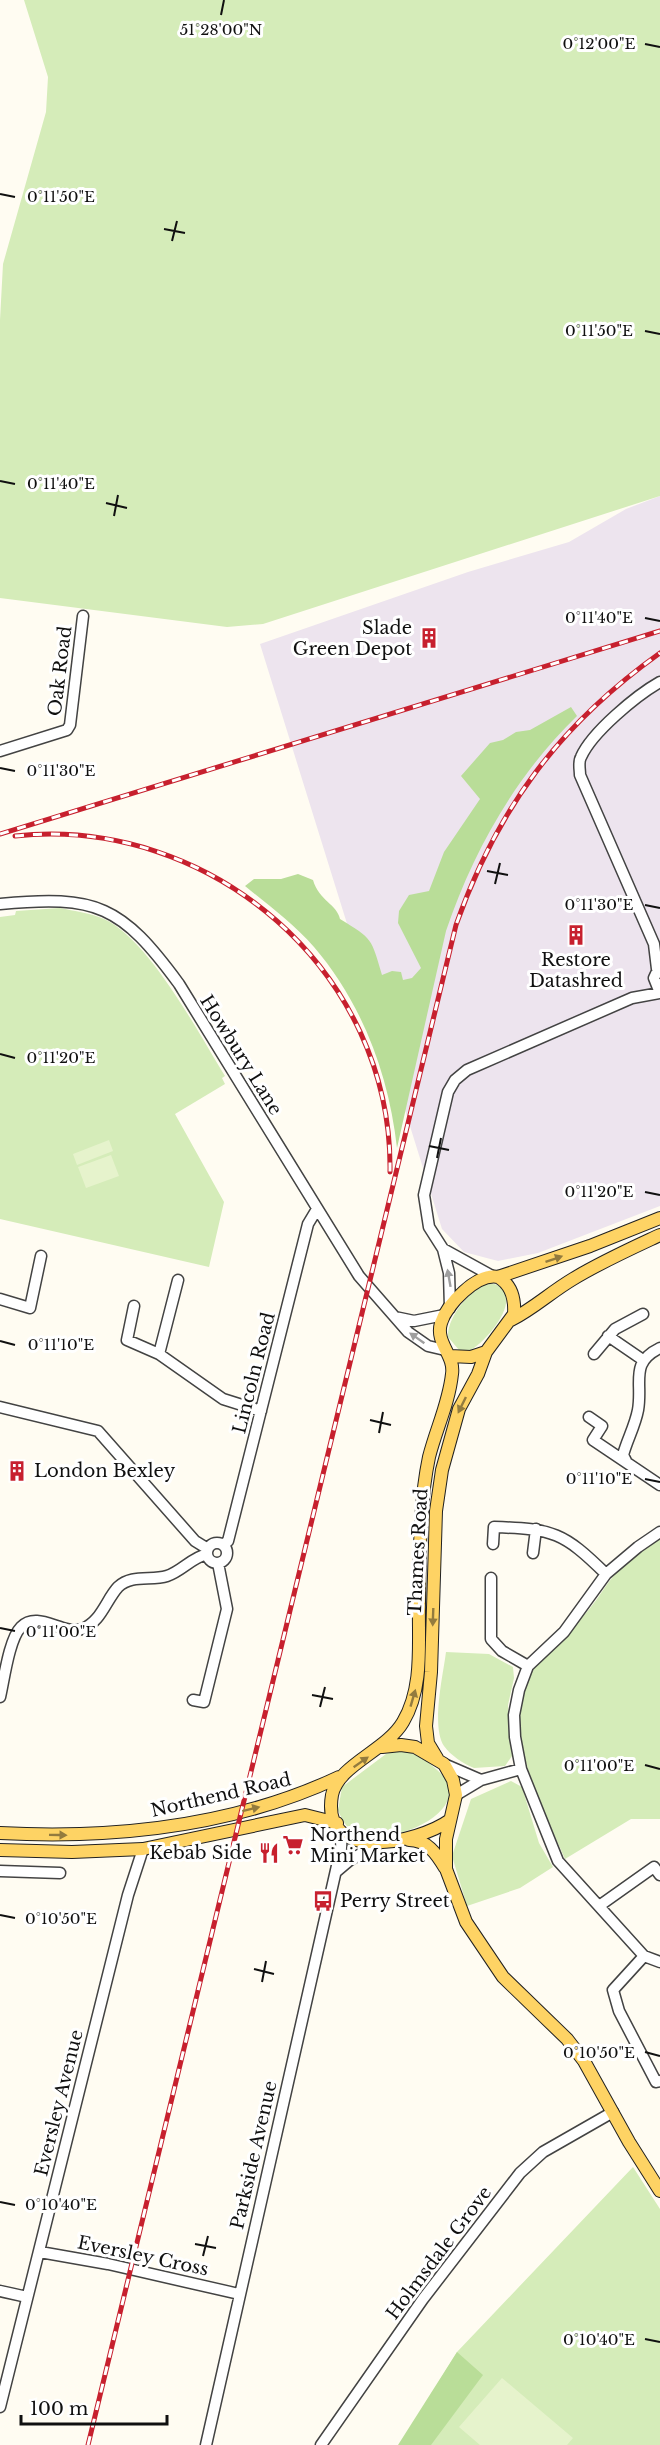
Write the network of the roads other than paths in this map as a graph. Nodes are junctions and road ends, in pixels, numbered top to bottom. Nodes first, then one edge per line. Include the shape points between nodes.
1 (83, 616) dead end
2 (660, 682) edge
3 (0, 751) edge
4 (0, 904) edge
5 (657, 946) edge
6 (657, 971) edge
7 (660, 993) edge
8 (632, 998) junction
9 (317, 1209) junction
10 (660, 1218) edge
11 (660, 1235) edge
12 (443, 1249) junction
13 (41, 1256) dead end
14 (495, 1277) junction
15 (178, 1280) dead end
16 (0, 1299) edge
17 (134, 1306) dead end
18 (447, 1312) junction
19 (643, 1314) dead end
20 (395, 1317) junction
21 (511, 1320) junction
22 (608, 1336) junction
23 (660, 1348) edge
24 (486, 1352) junction
25 (448, 1353) junction
26 (159, 1354) junction
27 (594, 1354) dead end
28 (643, 1360) junction
29 (0, 1407) edge
30 (261, 1411) junction
31 (589, 1418) dead end
32 (626, 1461) junction
33 (660, 1485) edge
34 (536, 1529) junction
35 (660, 1532) edge
36 (223, 1545) junction
37 (493, 1545) dead end
38 (207, 1552) junction
39 (533, 1553) dead end
40 (218, 1563) junction
41 (606, 1574) junction
42 (491, 1578) dead end
43 (528, 1666) junction
44 (0, 1697) edge
45 (193, 1700) dead end
46 (382, 1747) junction
47 (441, 1761) junction
48 (521, 1769) junction
49 (339, 1777) junction
50 (481, 1780) junction
51 (456, 1795) junction
52 (450, 1820) junction
53 (339, 1827) junction
54 (0, 1833) edge
55 (400, 1841) junction
56 (379, 1844) junction
57 (143, 1849) junction
58 (0, 1850) edge
59 (125, 1850) junction
60 (446, 1869) junction
61 (0, 1871) edge
62 (335, 1872) junction
63 (60, 1873) dead end
64 (660, 1875) edge
65 (133, 1877) junction
66 (599, 1906) junction
67 (644, 1956) junction
68 (660, 1962) edge
69 (660, 2081) edge
70 (613, 2112) junction
71 (660, 2191) edge
72 (40, 2252) junction
73 (0, 2290) edge
74 (239, 2294) junction
75 (27, 2297) junction
76 (0, 2407) edge
77 (206, 2445) edge
78 (321, 2445) edge

1 - 3 street, Oak Road via 67,730
2 - 5 street via 618,715 579,759 580,775
4 - 9 street, Howbury Lane via 69,901 98,907 129,926 179,984
5 - 6 street
6 - 7 street
6 - 8 street
7 - 8 street
8 - 12 street via 467,1070 455,1080 448,1092 424,1195 429,1227
9 - 20 street, Howbury Lane via 359,1276
9 - 30 street, Lincoln Road via 309,1224
14 -> 10 main road
11 - 21 main road, Thames Road via 573,1279
12 - 14 street
18 -> 12 street via 451,1285
13 - 16 street via 30,1308
14 - 18 main road via 478,1281
14 - 21 main road via 508,1285 514,1299
15 - 26 street
17 - 26 street via 127,1341
18 - 20 street via 414,1321
18 - 25 main road, Thames Road via 440,1334
19 - 22 street
25 -> 20 street, Howbury Lane via 428,1346
21 - 24 main road, Thames Road
22 - 27 street
22 - 28 street
23 - 28 street
24 - 25 main road via 471,1358
24 -> 47 main road, Thames Road via 451,1430 436,1511 426,1733
46 -> 25 main road, Thames Road via 402,1724 416,1693 422,1504 430,1456 451,1384 453,1366
26 - 30 street via 223,1399
28 - 32 street via 638,1372 637,1414 623,1455
29 - 38 street via 98,1431
30 - 36 street, Lincoln Road via 228,1541
31 - 32 street via 602,1426 593,1440
32 - 33 street
34 - 37 street via 494,1527
34 - 39 street
34 - 41 street via 573,1542
35 - 41 street
36 - 38 street via 214,1544
36 - 40 street, Lincoln Road via 226,1557
38 - 40 street via 212,1562
38 - 44 street via 169,1575 140,1578 119,1586 97,1618 82,1629 33,1620 22,1625 14,1640
40 - 45 street via 227,1609 204,1702
41 - 43 street via 564,1632
42 - 43 street via 491,1639 502,1651
43 - 48 street via 514,1715
46 - 47 main road via 415,1747
49 -> 46 main road, Thames Road
47 - 50 street
47 - 51 main road, Thames Road via 453,1780
48 - 50 street
48 - 66 street via 558,1861
49 - 53 main road via 332,1803
54 -> 49 main road, Northend Road via 78,1835 197,1823 288,1800
50 - 51 street
51 - 52 main road
52 - 55 main road via 434,1830
52 - 60 main road
53 - 56 main road via 364,1843
53 - 57 main road, Northend Road via 305,1815
53 - 62 street, Parkside Avenue
55 - 56 main road
55 - 60 main road via 424,1843
56 - 62 street
57 - 59 main road, Northend Road
57 - 65 street, Eversley Avenue
58 - 59 main road, Northend Road
59 - 65 street
60 - 70 main road via 466,1922 487,1957 567,2039
61 - 63 street
62 - 74 street, Parkside Avenue
64 - 66 street via 654,1867
65 - 72 street, Eversley Avenue
66 - 67 street
67 - 68 street
67 - 69 street via 613,1990 619,2011 656,2082
70 - 71 main road
70 - 78 street, Holmsdale Grove via 543,2152 520,2173 423,2299
72 - 74 street, Eversley Cross via 131,2268
72 - 75 street, Eversley Avenue
73 - 75 street
74 - 77 street, Parkside Avenue
75 - 76 street, Eversley Avenue

